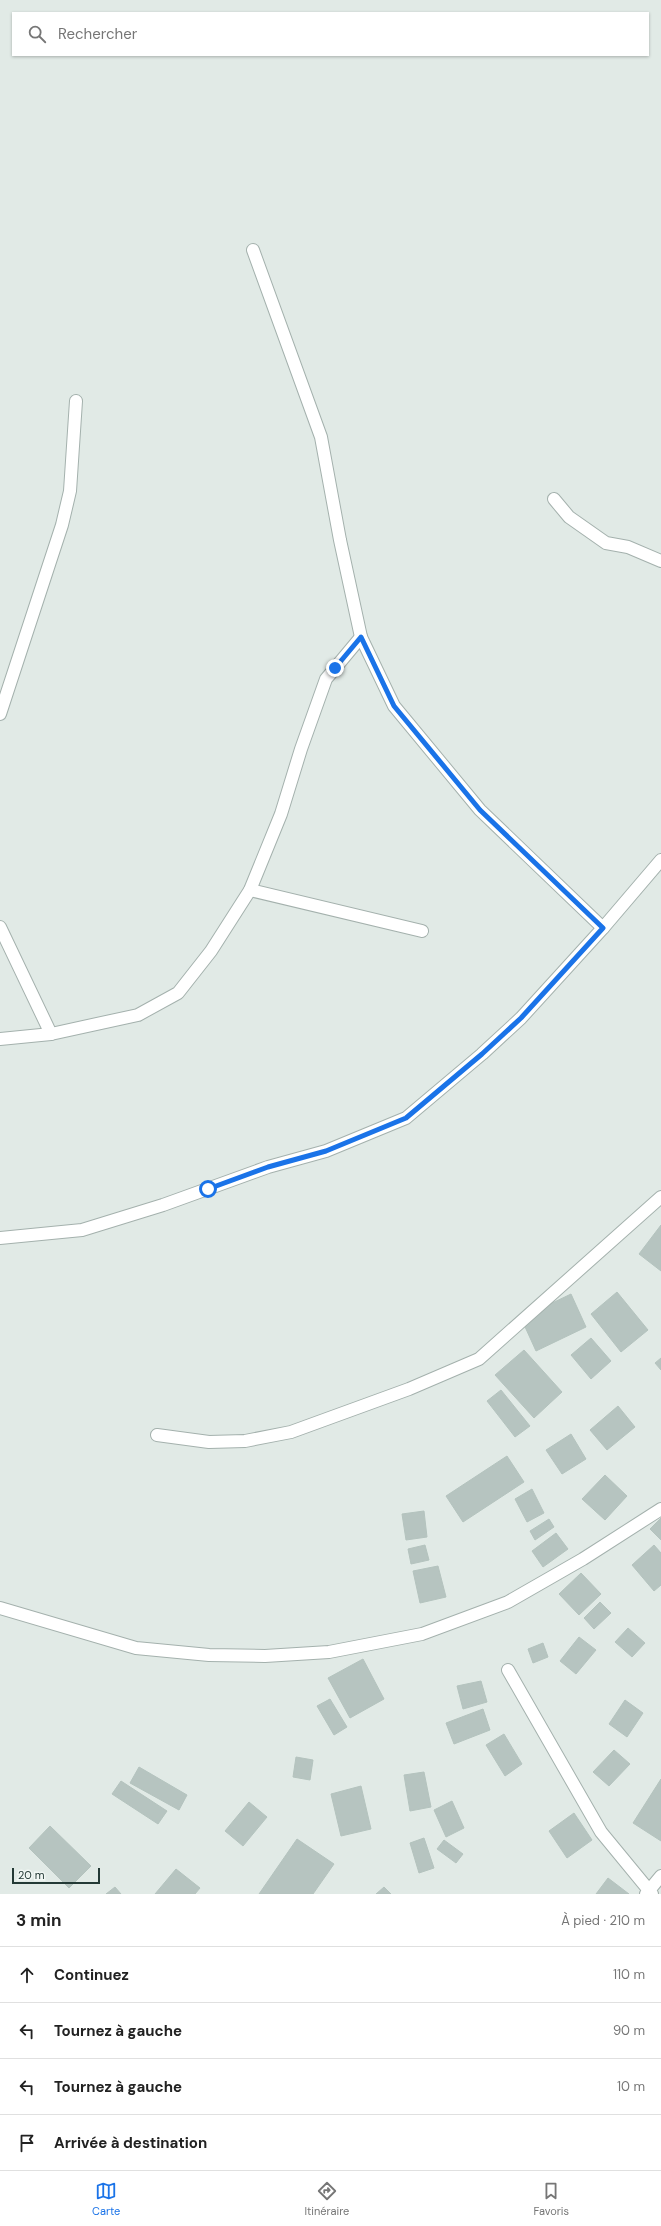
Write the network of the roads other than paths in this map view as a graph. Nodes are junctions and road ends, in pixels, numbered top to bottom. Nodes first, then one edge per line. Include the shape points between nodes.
1 (253, 250) dead end
2 (76, 401) dead end
3 (554, 499) dead end
4 (661, 560) edge
5 (361, 637) junction
6 (0, 714) edge
7 (661, 860) edge
8 (250, 890) junction
9 (0, 927) edge
10 (603, 928) junction
11 (422, 931) dead end
12 (51, 1034) junction
13 (0, 1039) edge
14 (661, 1197) edge
15 (0, 1238) edge
16 (157, 1435) dead end
17 (661, 1509) edge
18 (0, 1608) edge
19 (508, 1670) dead end
20 (661, 1876) edge
21 (649, 1893) edge

1 - 5 street via 321,437
2 - 6 street via 70,491 62,525
3 - 4 street via 568,517 606,544 628,548
5 - 8 street via 326,679 281,814
5 - 10 street via 394,706 475,804
7 - 10 street
8 - 11 street
8 - 12 street via 211,951 178,993 138,1015
9 - 12 street
10 - 15 street via 521,1018 406,1118 326,1151 268,1167 163,1205 82,1230
12 - 13 street
14 - 16 street via 479,1359 409,1389 291,1432 230,1442 209,1442
17 - 18 street via 583,1559 508,1602 422,1634 329,1652 251,1656 136,1648
19 - 21 street via 601,1832
20 - 21 street

